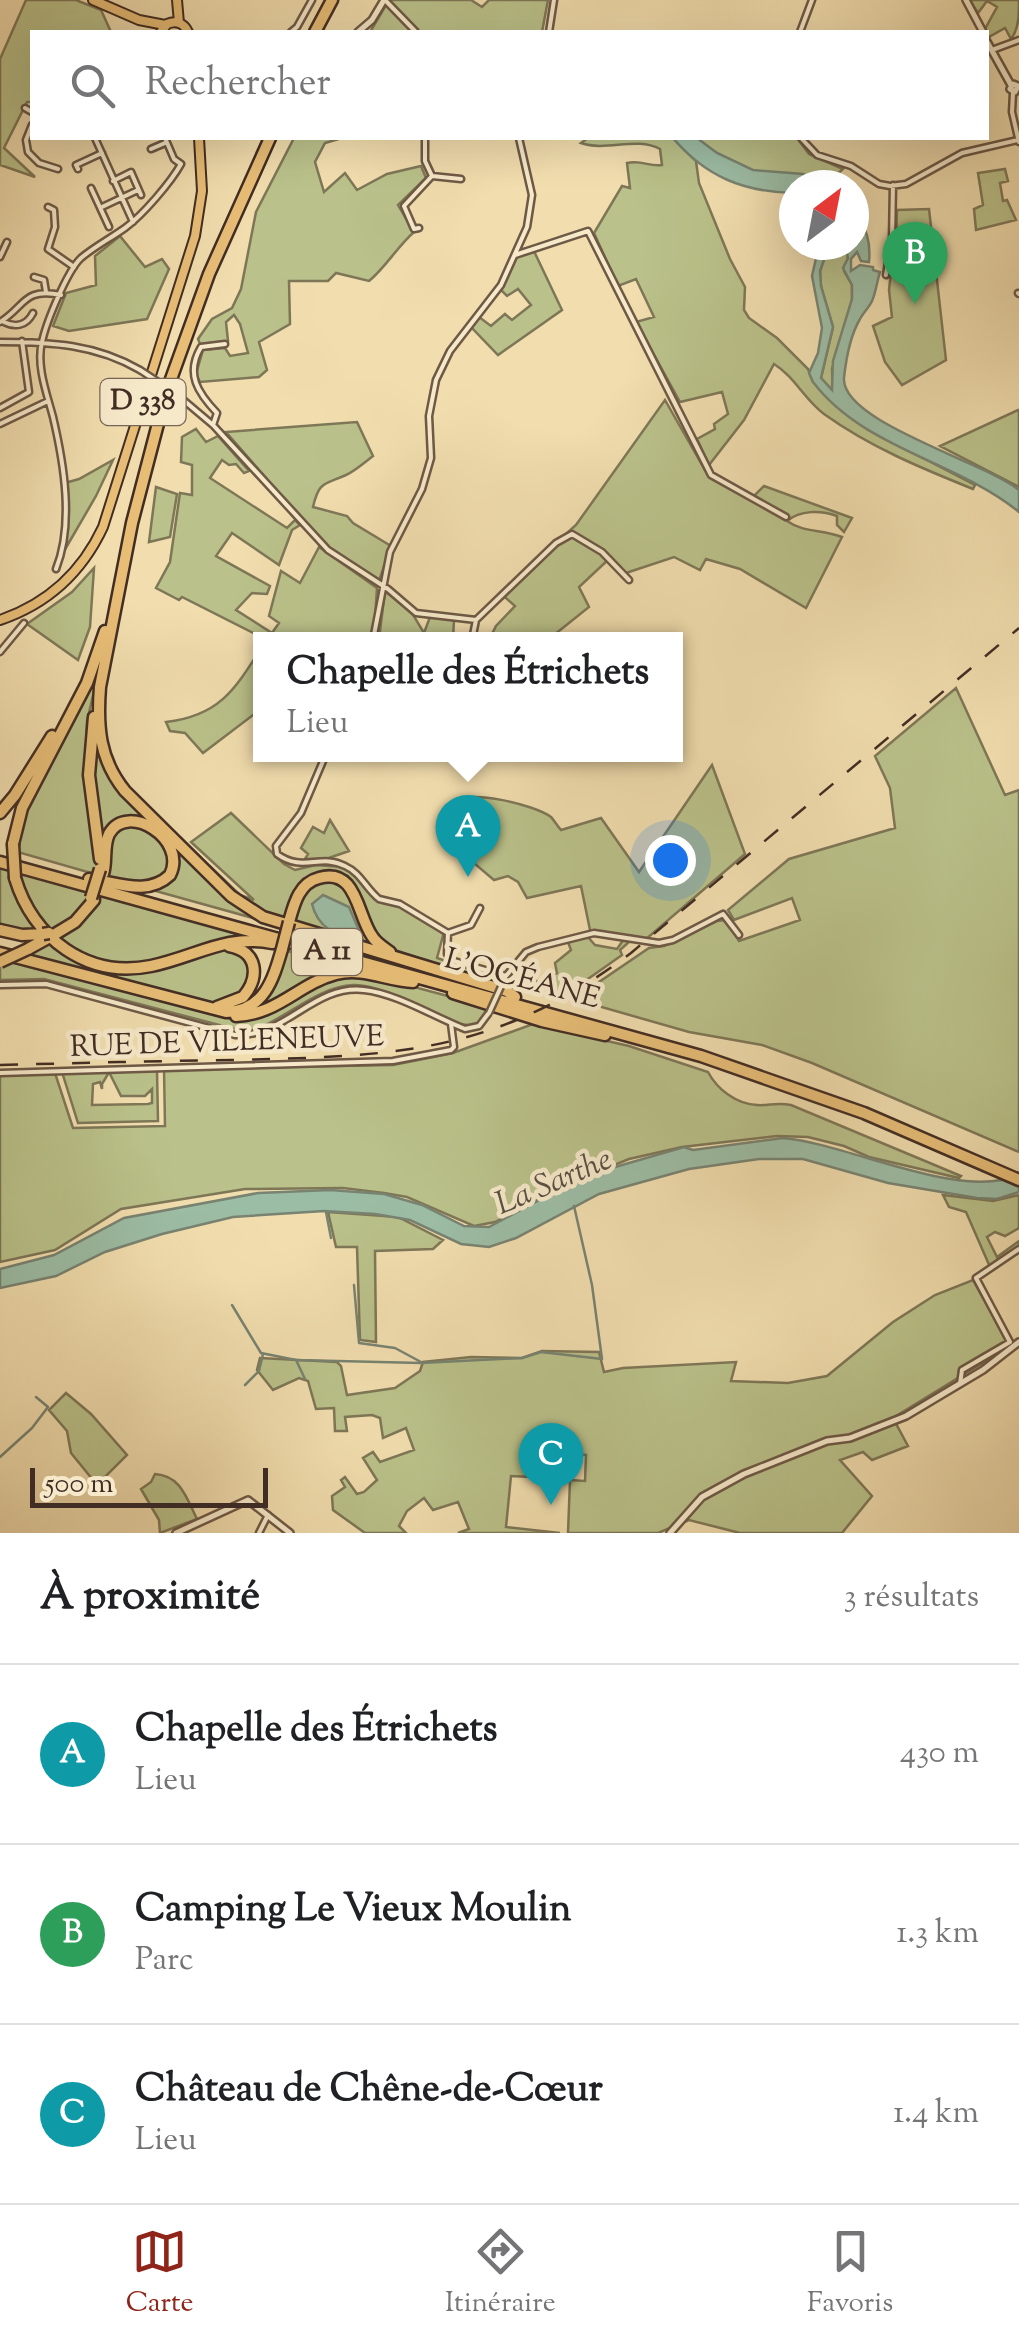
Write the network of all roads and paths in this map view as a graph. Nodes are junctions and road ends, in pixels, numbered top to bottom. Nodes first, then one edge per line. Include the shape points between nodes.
1 (93, 0) edge
2 (175, 0) edge
3 (312, 0) edge
4 (334, 0) edge
5 (385, 0) edge
6 (554, 0) edge
7 (812, 0) edge
8 (966, 0) edge
9 (166, 27) edge
10 (292, 30) edge
11 (318, 30) edge
12 (360, 30) edge
13 (414, 30) edge
14 (549, 30) edge
15 (801, 30) edge
16 (982, 30) edge
17 (1019, 40) edge
18 (989, 45) edge
19 (992, 50) junction
20 (1015, 88) edge
21 (25, 108) dead end
22 (30, 111) edge
23 (30, 138) edge
24 (96, 140) edge
25 (165, 140) edge
26 (199, 140) edge
27 (267, 140) edge
28 (267, 140) edge
29 (425, 140) edge
30 (519, 140) edge
31 (804, 140) edge
32 (1018, 141) edge
33 (151, 149) dead end
34 (102, 153) junction
35 (79, 166) dead end
36 (58, 169) dead end
37 (432, 176) junction
38 (113, 180) junction
39 (462, 180) dead end
40 (893, 186) junction
41 (90, 188) dead end
42 (120, 198) junction
43 (48, 207) dead end
44 (100, 208) junction
45 (133, 222) junction
46 (108, 227) dead end
47 (419, 228) dead end
48 (7, 242) dead end
49 (515, 256) junction
50 (0, 257) edge
51 (74, 267) junction
52 (886, 275) dead end
53 (34, 277) dead end
54 (46, 292) junction
55 (61, 295) junction
56 (33, 313) dead end
57 (2, 322) edge
58 (42, 341) junction
59 (0, 342) edge
60 (22, 342) junction
61 (225, 344) dead end
62 (0, 400) edge
63 (48, 401) junction
64 (2, 408) edge
65 (0, 424) edge
66 (213, 425) junction
67 (786, 517) dead end
68 (56, 569) dead end
69 (629, 580) dead end
70 (382, 586) junction
71 (0, 620) edge
72 (476, 620) junction
73 (24, 623) dead end
74 (374, 632) edge
75 (474, 632) edge
76 (102, 643) junction
77 (0, 652) edge
78 (100, 687) junction
79 (323, 762) edge
80 (0, 813) edge
81 (0, 858) edge
82 (103, 871) junction
83 (88, 879) junction
84 (480, 908) dead end
85 (0, 930) edge
86 (448, 933) junction
87 (48, 935) junction
88 (739, 935) dead end
89 (196, 950) junction
90 (0, 954) edge
91 (399, 957) junction
92 (0, 962) edge
93 (505, 978) junction
94 (413, 982) junction
95 (0, 984) edge
96 (158, 996) junction
97 (515, 997) junction
98 (452, 1024) junction
99 (655, 1042) junction
100 (0, 1073) edge
101 (778, 1078) junction
102 (1001, 1168) junction
103 (1019, 1173) edge
104 (1019, 1180) edge
105 (1019, 1250) edge
106 (1019, 1342) edge
107 (960, 1384) junction
108 (268, 1514) junction
109 (176, 1533) edge
110 (259, 1533) edge
111 (290, 1533) edge
112 (670, 1533) edge

1 - 9 main road
2 - 9 main road
3 - 10 street
4 - 11 highway
5 - 12 street
5 - 13 street
6 - 14 street
7 - 15 street
8 - 16 street
17 - 19 street
18 - 19 street
19 - 20 street
20 - 32 street
21 - 22 street
23 - 36 street via 28,152
24 - 34 street
25 - 33 street
25 - 45 street via 181,164
26 - 71 main road, D 338 via 202,191 195,236 103,527 62,585
27 - 76 highway via 205,270 164,382
28 - 78 highway via 166,392
29 - 37 street
30 - 49 street via 532,195
31 - 40 street via 817,155
32 - 40 street via 962,152
34 - 35 street
34 - 38 street
37 - 39 street
37 - 47 street via 404,206
38 - 42 street
38 - 42 street via 130,172 140,192
40 - 52 street
41 - 44 street
42 - 44 street
42 - 45 street
43 - 51 street via 56,227 48,249
44 - 46 street
45 - 51 street
48 - 50 street
49 - 67 street via 588,231 711,476
49 - 70 street via 443,363 430,397 431,458
51 - 55 street
53 - 54 street via 44,280
54 - 55 street
54 - 57 street via 25,298
55 - 58 street
56 - 57 street via 21,325
58 - 60 street
58 - 63 street
58 - 66 street, bridge via 102,352 140,370
59 - 60 street
60 - 64 street via 29,392
61 - 66 street via 202,347 193,370 202,399 217,413
62 - 64 street
63 - 65 street
63 - 68 street via 66,533
66 - 70 street via 314,538
69 - 72 street via 572,534
70 - 72 street via 416,613
70 - 74 street
72 - 75 street
73 - 77 street
76 - 80 highway
76 - 89 highway, bridge via 27,795 13,844 15,878 41,929 84,960 140,968
78 - 82 highway via 89,754
78 - 91 highway via 99,734 114,777 230,896 272,922
79 - 86 street via 302,813 275,852 296,864 342,864 379,899
81 - 83 highway, L’OCÉANE / A 11
81 - 99 highway, L’OCÉANE / A 11
82 - 83 highway via 108,835 123,822 153,829 175,858 168,878 151,887
82 - 87 highway, bridge via 93,899
83 - 97 highway, L’OCÉANE / A 11
84 - 86 street via 471,926
85 - 87 highway
86 - 93 street via 446,954
87 - 92 highway, bridge
88 - 93 street via 723,914 660,943 594,932 526,952
89 - 94 highway via 261,941
89 - 96 highway via 241,949 254,967 250,989 224,1007
90 - 96 highway
91 - 96 highway, bridge via 372,937 349,886 322,877 304,887 266,992 246,1009 218,1012
91 - 97 highway
93 - 98 street, bridge via 483,1023 471,1029
94 - 96 highway via 343,972 272,1009 232,1016
94 - 99 highway via 542,1021
95 - 98 street, RUE DE VILLENEUVE via 46,984 235,1034 266,1031 323,996 354,989
97 - 101 highway, L’OCÉANE / A 11
98 - 100 street, RUE DE VILLENEUVE via 450,1050 394,1062
99 - 101 highway, L’OCÉANE / A 11
101 - 102 highway, L’OCÉANE / A 11
102 - 103 highway, L’OCÉANE / A 11
102 - 104 highway, L’OCÉANE / A 11
105 - 107 street via 976,1278 1010,1342 962,1370
106 - 107 street
107 - 112 street via 879,1428 744,1474 702,1497
108 - 109 street via 248,1500
108 - 110 street
108 - 111 street

